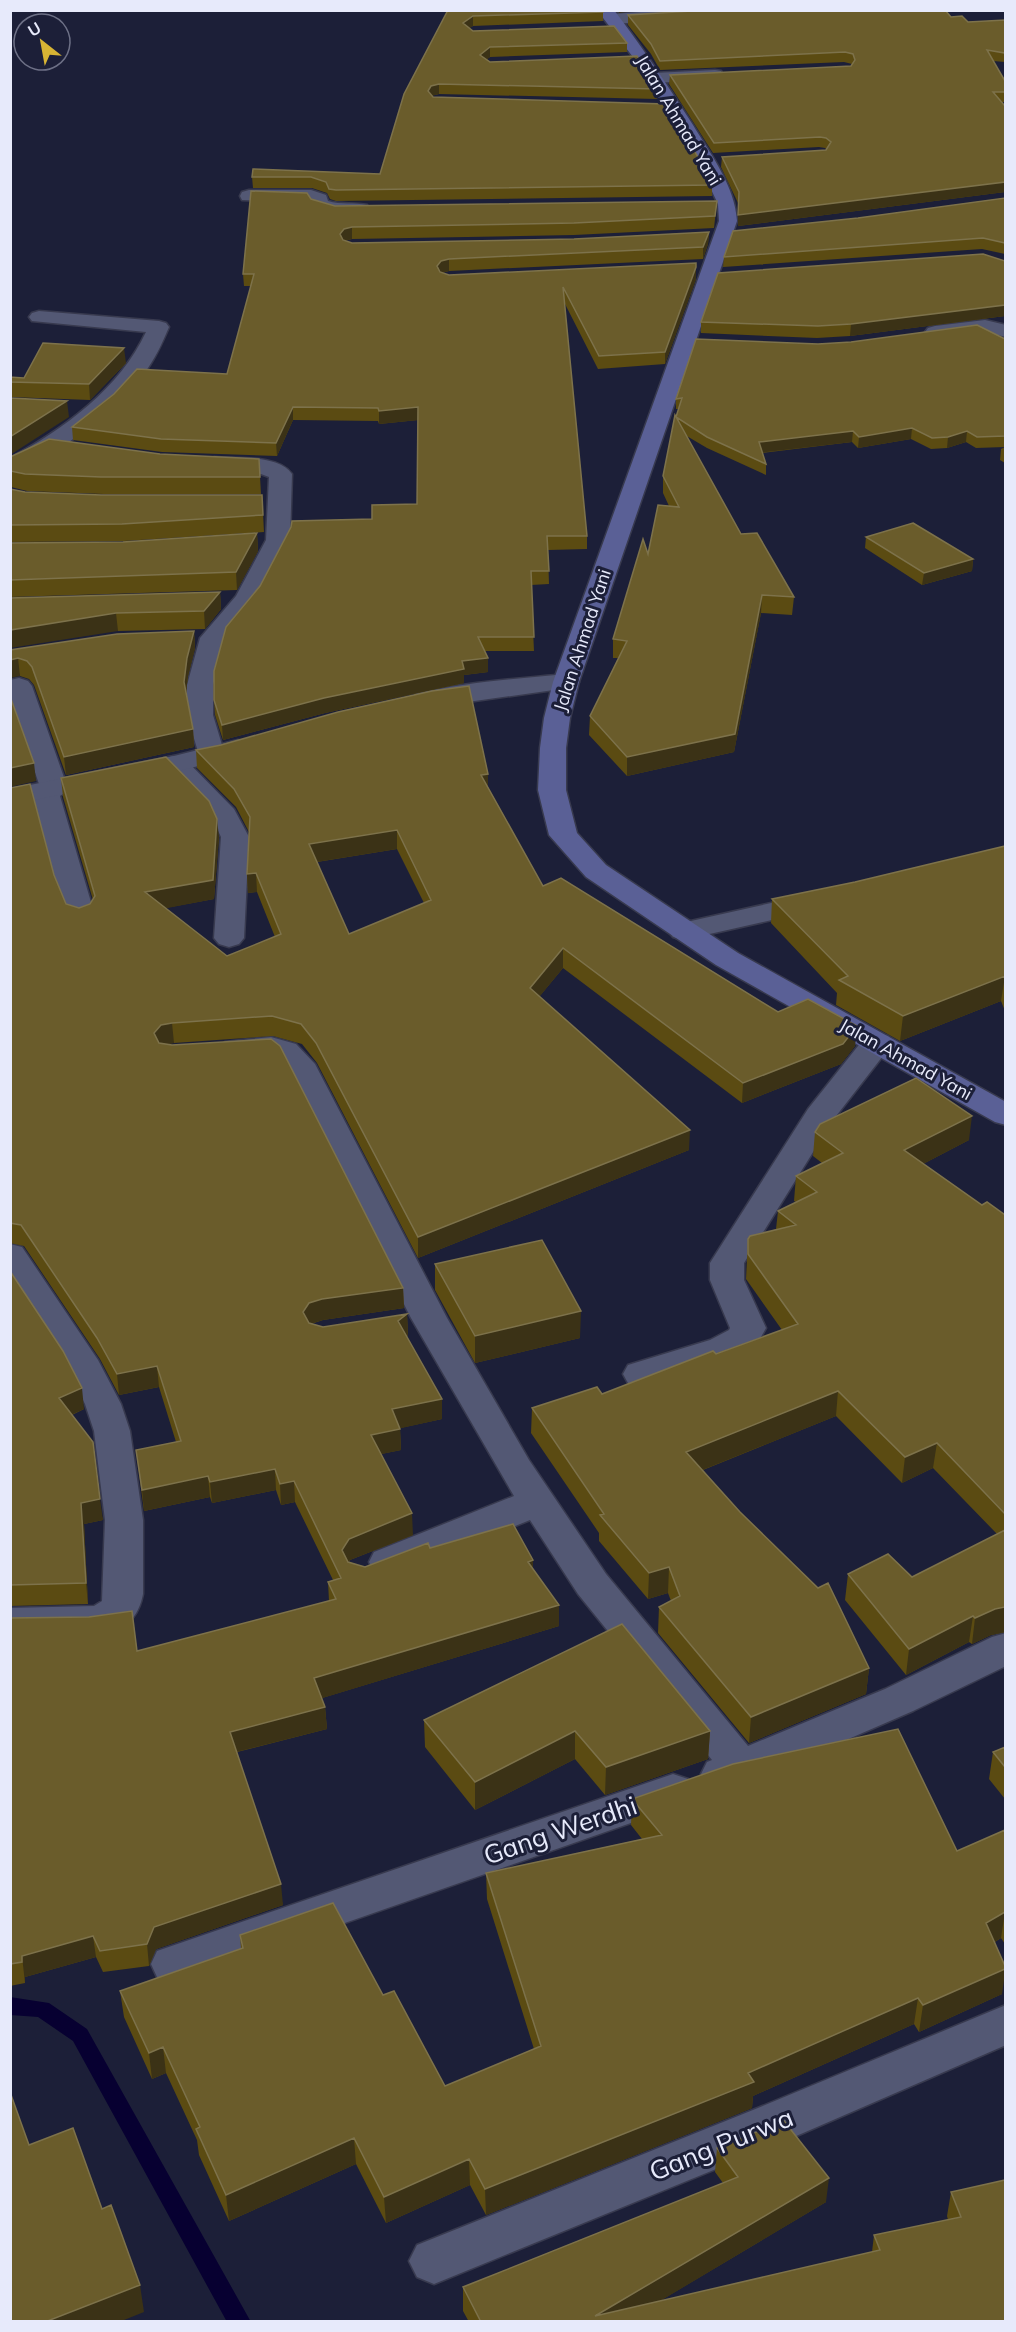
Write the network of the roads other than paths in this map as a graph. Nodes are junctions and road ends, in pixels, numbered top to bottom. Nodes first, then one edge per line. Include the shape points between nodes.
1 (750, 10) edge
2 (625, 40) edge
3 (737, 74) edge
4 (249, 196) edge
5 (381, 209) edge
6 (39, 318) dead end
7 (1005, 331) edge
8 (917, 335) edge
9 (63, 408) edge
10 (94, 409) junction
11 (44, 446) junction
12 (79, 451) edge
13 (196, 463) edge
14 (10, 467) edge
15 (278, 540) junction
16 (249, 543) edge
17 (247, 599) junction
18 (214, 601) edge
19 (566, 682) junction
20 (20, 686) dead end
21 (400, 706) edge
22 (260, 742) edge
23 (212, 755) junction
24 (174, 764) junction
25 (49, 790) junction
26 (10, 797) edge
27 (844, 895) edge
28 (80, 916) edge
29 (683, 931) junction
30 (229, 938) dead end
31 (877, 1043) junction
32 (206, 1051) edge
33 (1005, 1115) edge
34 (10, 1255) edge
35 (429, 1318) junction
36 (394, 1324) edge
37 (641, 1374) dead end
38 (537, 1502) junction
39 (365, 1572) edge
40 (10, 1623) edge
41 (1005, 1648) edge
42 (741, 1767) junction
43 (173, 1964) dead end
44 (1005, 2024) edge
45 (434, 2260) dead end

1 - 2 street
2 - 3 street
2 - 19 main road, Jalan Ahmad Yani via 667,117 717,160 719,185 715,204 728,221 710,272 696,342
4 - 5 street via 311,196 319,199 322,206 335,209
6 - 10 street via 159,327 132,374
7 - 8 street via 985,326
9 - 10 street
10 - 11 street
11 - 12 street
11 - 14 street
13 - 15 street via 273,469 280,474 268,503
15 - 16 street
15 - 17 street
17 - 18 street
17 - 23 street via 201,639 200,716
19 - 21 street via 479,691
19 - 29 main road, Jalan Ahmad Yani via 556,718 552,790 563,834 596,871
20 - 25 street
22 - 23 street
23 - 24 street
24 - 25 street
24 - 30 street via 224,815 235,837
25 - 26 street
25 - 28 street
27 - 29 street
29 - 31 main road, Jalan Ahmad Yani
31 - 33 main road, Jalan Ahmad Yani
31 - 37 street via 819,1116 727,1263 727,1280 746,1317 748,1328 743,1338
32 - 35 street via 282,1047 291,1052
34 - 40 street via 103,1404 112,1431 124,1520 122,1605 112,1616 100,1621
35 - 36 street
35 - 38 street
38 - 39 street
38 - 42 street via 592,1584
41 - 42 street, Gang Werdhi via 899,1700
42 - 43 street, Gang Werdhi
44 - 45 street, Gang Purwa via 770,2125

